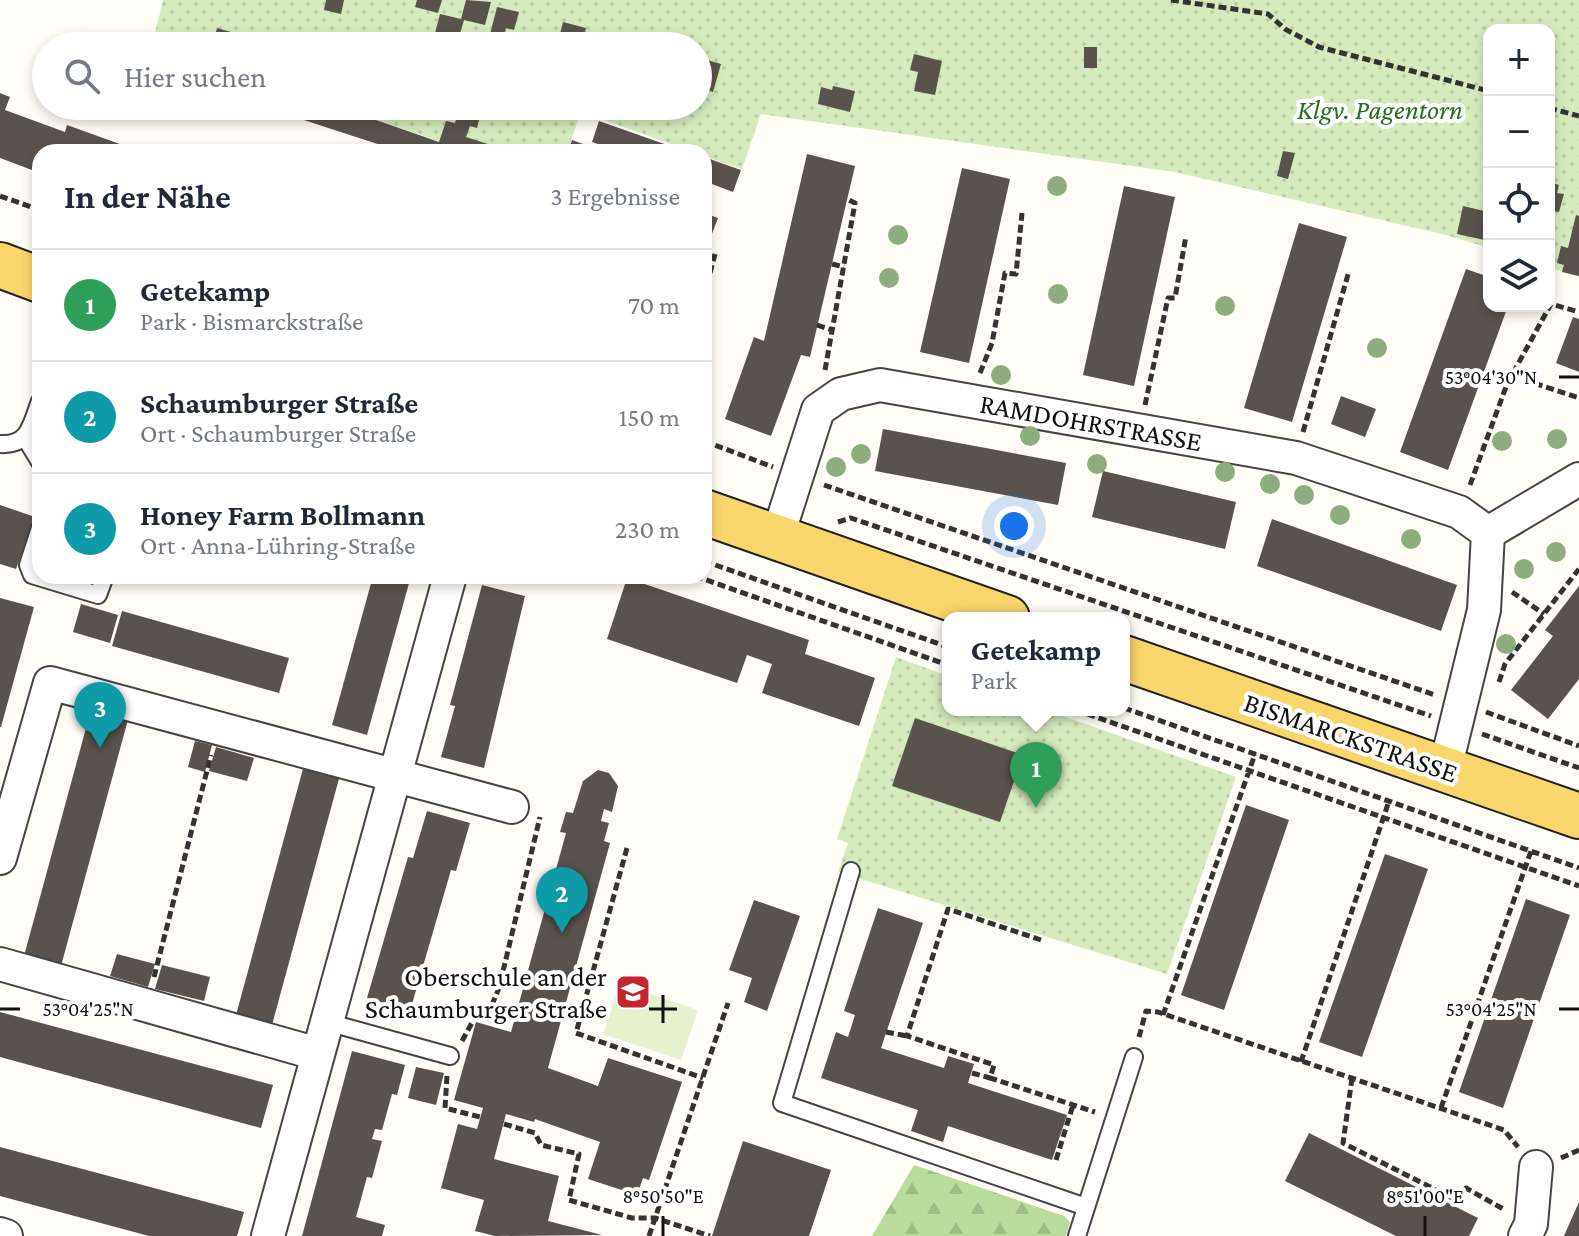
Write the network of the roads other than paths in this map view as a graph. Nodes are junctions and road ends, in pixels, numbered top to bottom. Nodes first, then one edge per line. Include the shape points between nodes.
1 (0, 265) edge
2 (32, 277) edge
3 (32, 423) edge
4 (26, 439) junction
5 (0, 444) edge
6 (32, 449) edge
7 (1579, 479) edge
8 (712, 515) edge
9 (1488, 533) junction
10 (777, 538) junction
11 (32, 553) edge
12 (32, 575) edge
13 (62, 584) edge
14 (102, 584) edge
15 (448, 584) edge
16 (990, 612) edge
17 (1130, 660) edge
18 (1445, 769) junction
19 (396, 773) junction
20 (526, 811) road end
21 (1579, 816) edge
22 (0, 858) edge
23 (851, 871) dead end
24 (0, 964) edge
25 (327, 1022) junction
26 (318, 1054) junction
27 (450, 1056) road end
28 (1134, 1057) dead end
29 (1536, 1167) road end
30 (1086, 1207) junction
31 (1528, 1230) edge
32 (268, 1236) edge
33 (1077, 1236) edge

1 - 2 main road
3 - 4 lane
4 - 5 lane via 16,445
4 - 6 lane
7 - 9 street
8 - 10 main road
9 - 10 street, RAMDOHRSTRASSE via 1459,512 1296,458 880,385 841,394 818,410
9 - 18 street via 1484,610 1469,714
10 - 16 main road
11 - 12 lane
13 - 14 lane via 98,595
15 - 19 street
17 - 18 main road, BISMARCKSTRASSE
18 - 21 main road, BISMARCKSTRASSE
19 - 20 street
19 - 22 street via 50,683
19 - 25 street
23 - 30 lane via 782,1103
24 - 26 street
25 - 26 street
25 - 27 lane
26 - 32 street
28 - 30 lane
29 - 31 street
30 - 33 lane

